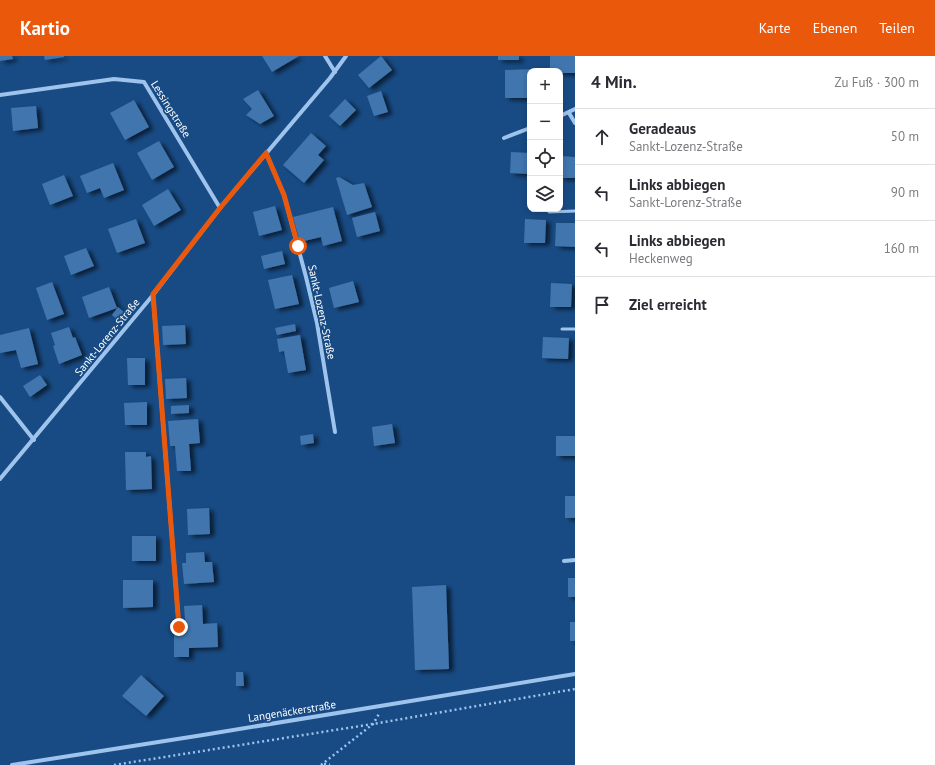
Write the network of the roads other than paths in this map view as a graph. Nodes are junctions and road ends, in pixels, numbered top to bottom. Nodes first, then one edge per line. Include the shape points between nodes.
1 (325, 56) edge
2 (346, 56) edge
3 (335, 72) junction
4 (0, 95) edge
5 (575, 109) edge
6 (569, 113) junction
7 (563, 115) edge
8 (575, 123) edge
9 (527, 129) edge
10 (504, 138) dead end
11 (266, 153) junction
12 (220, 208) junction
13 (563, 211) edge
14 (575, 211) edge
15 (153, 294) junction
16 (562, 329) dead end
17 (575, 329) edge
18 (0, 397) edge
19 (335, 432) dead end
20 (34, 440) junction
21 (0, 479) edge
22 (575, 560) edge
23 (564, 561) dead end
24 (179, 627) dead end
25 (575, 674) edge
26 (12, 765) edge

1 - 3 street
2 - 3 street, Sankt-Lorenz-Straße
3 - 11 street, Sankt-Lorenz-Straße
4 - 12 street, Lessingstraße via 114,79 144,82
5 - 6 street
6 - 7 street
6 - 8 street
9 - 10 street
11 - 12 street, Sankt-Lorenz-Straße
11 - 19 street, Sankt-Lozenz-Straße via 284,195 306,276 317,323
12 - 15 street, Sankt-Lorenz-Straße
13 - 14 lane
15 - 20 street, Sankt-Lorenz-Straße
15 - 24 street
16 - 17 lane
18 - 20 street
20 - 21 street, Sankt-Lorenz-Straße
22 - 23 street
25 - 26 street, Langenäckerstraße

